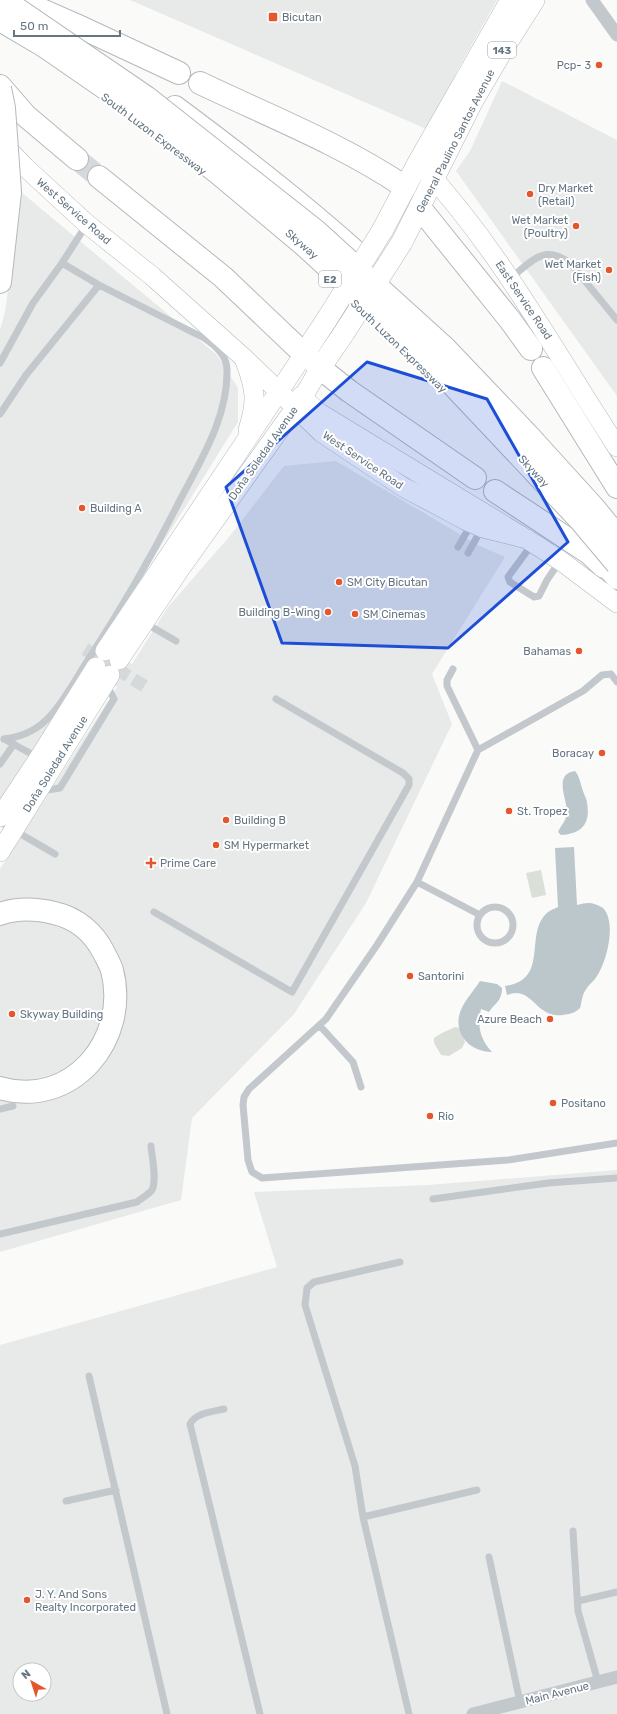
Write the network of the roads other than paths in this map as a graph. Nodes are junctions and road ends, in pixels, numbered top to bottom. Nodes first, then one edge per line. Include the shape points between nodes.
1 (4, 0) edge
2 (19, 0) edge
3 (511, 0) edge
4 (534, 0) edge
5 (592, 0) edge
6 (0, 20) edge
7 (0, 30) edge
8 (617, 35) edge
9 (179, 73) dead end
10 (200, 83) dead end
11 (0, 87) edge
12 (0, 141) edge
13 (0, 146) edge
14 (77, 159) tunnel mouth
15 (418, 163) junction
16 (99, 177) tunnel mouth
17 (434, 180) junction
18 (405, 187) junction
19 (420, 208) junction
20 (87, 224) junction
21 (382, 231) joint
22 (402, 242) joint
23 (62, 263) junction
24 (152, 276) junction
25 (510, 279) junction
26 (0, 282) edge
27 (99, 285) junction
28 (614, 311) edge
29 (617, 320) edge
30 (531, 349) dead end
31 (304, 354) junction
32 (244, 358) junction
33 (0, 363) edge
34 (320, 368) junction
35 (543, 368) dead end
36 (283, 386) junction
37 (299, 402) junction
38 (0, 414) edge
39 (612, 436) edge
40 (242, 448) junction
41 (475, 478) dead end
42 (617, 487) edge
43 (495, 492) dead end
44 (617, 519) edge
45 (477, 526) junction
46 (186, 530) junction
47 (617, 536) edge
48 (530, 541) junction
49 (458, 547) dead end
50 (153, 552) junction
51 (468, 553) dead end
52 (561, 561) junction
53 (617, 564) edge
54 (617, 579) edge
55 (617, 603) edge
56 (143, 622) junction
57 (176, 641) dead end
58 (107, 667) junction
59 (453, 669) dead end
60 (617, 682) edge
61 (78, 686) junction
62 (276, 699) dead end
63 (68, 701) junction
64 (56, 719) junction
65 (2, 738) edge
66 (14, 744) junction
67 (478, 750) junction
68 (39, 758) junction
69 (0, 764) edge
70 (0, 817) edge
71 (7, 826) edge
72 (0, 852) edge
73 (55, 854) dead end
74 (417, 882) junction
75 (154, 912) dead end
76 (0, 914) edge
77 (480, 915) junction
78 (320, 1026) junction
79 (361, 1087) dead end
80 (0, 1088) edge
81 (13, 1106) dead end
82 (0, 1109) edge
83 (617, 1143) edge
84 (151, 1146) dead end
85 (617, 1178) edge
86 (433, 1198) dead end
87 (0, 1234) edge
88 (400, 1262) dead end
89 (89, 1376) dead end
90 (224, 1409) dead end
91 (116, 1490) junction
92 (478, 1490) dead end
93 (66, 1501) dead end
94 (363, 1517) junction
95 (573, 1531) dead end
96 (489, 1556) dead end
97 (617, 1592) edge
98 (578, 1601) junction
99 (617, 1677) edge
100 (598, 1682) junction
101 (520, 1702) junction
102 (168, 1714) edge
103 (260, 1714) edge
104 (408, 1714) edge
105 (473, 1714) edge

1 - 47 highway, Skyway / E2, bridge via 146,96 316,232 446,349 528,434
2 - 9 highway
2 - 44 highway via 60,25 152,90 322,221 454,343
3 - 15 main road, General Paulino Santos Avenue / 143
4 - 17 main road, General Paulino Santos Avenue / 143 via 472,102
5 - 8 street
6 - 53 highway, Skyway / E2, bridge via 44,46 138,111 218,173 304,245 432,363 580,520
7 - 54 highway, South Luzon Expressway / E2 via 39,52 133,117 300,251 426,371 559,512
10 - 18 highway via 333,145 374,166
11 - 14 highway via 26,116
11 - 26 highway, bridge via 10,192
12 - 13 street
12 - 20 main road, West Service Road
15 - 17 main road, East Service Road
15 - 18 main road, General Paulino Santos Avenue / 143
16 - 31 highway via 223,277
17 - 19 main road, General Paulino Santos Avenue / 143
17 - 25 main road, East Service Road
18 - 19 main road
18 - 21 main road, General Paulino Santos Avenue
19 - 22 main road, General Paulino Santos Avenue
19 - 30 highway
20 - 23 lane
20 - 24 main road, West Service Road
21 - 31 main road, Doña Soledad Avenue, bridge
22 - 34 main road, Doña Soledad Avenue, bridge
23 - 27 lane
23 - 33 lane via 33,302
24 - 32 main road, West Service Road
24 - 36 main road, West Service Road via 201,306
25 - 28 lane via 545,254 562,257
25 - 39 main road, East Service Road
27 - 38 lane via 26,375
27 - 50 lane via 217,346 228,369 226,393 210,442
28 - 29 lane
31 - 34 main road
31 - 36 main road, Doña Soledad Avenue
32 - 36 main road, West Service Road
32 - 40 main road via 253,382 254,410
34 - 37 main road, Doña Soledad Avenue
34 - 41 highway
35 - 42 highway
36 - 37 main road, West Service Road
36 - 40 main road, Doña Soledad Avenue
37 - 45 main road, West Service Road via 322,433 403,487
37 - 48 main road, West Service Road
37 - 56 main road, Doña Soledad Avenue
40 - 46 main road, Doña Soledad Avenue
43 - 54 highway via 589,553
45 - 48 main road, West Service Road
45 - 49 lane
45 - 51 lane
46 - 50 lane
46 - 58 main road, Doña Soledad Avenue
48 - 52 main road, West Service Road
48 - 52 lane via 508,577 510,582 534,597 539,596
50 - 61 lane via 107,630
52 - 55 main road, West Service Road
56 - 57 lane
56 - 58 main road, Doña Soledad Avenue
58 - 61 main road, Doña Soledad Avenue
58 - 71 main road, Doña Soledad Avenue via 37,792
59 - 67 lane via 447,686
60 - 67 lane via 611,674 602,675 583,691
61 - 63 lane
61 - 64 main road, Doña Soledad Avenue
62 - 75 lane via 403,773 409,779 409,786 357,879 292,992
63 - 64 lane
63 - 64 lane
64 - 65 lane via 16,737
64 - 68 main road, Doña Soledad Avenue
65 - 66 lane
66 - 68 lane
66 - 69 lane
67 - 74 lane
68 - 70 main road, Doña Soledad Avenue
71 - 72 main road, Doña Soledad Avenue
71 - 73 lane
74 - 77 lane
74 - 78 lane
76 - 80 highway via 38,909 61,915 84,927 99,942 112,969 115,1005 107,1036 100,1050 93,1061 74,1077 49,1089 22,1092
77 - 77 lane via 476,924 478,933 484,940 493,943 502,941 510,935 513,926 511,917 505,910 496,907 487,909
78 - 79 lane via 353,1062
78 - 83 lane via 249,1089 244,1097 248,1160 252,1172 262,1178 508,1160
81 - 82 lane
84 - 87 lane via 153,1185 147,1196 137,1202
85 - 86 lane via 548,1183
88 - 94 lane via 314,1282 307,1288 305,1298 355,1466
89 - 91 lane
90 - 103 lane via 198,1416 190,1424
91 - 93 lane
91 - 102 lane
92 - 94 lane
94 - 104 lane
95 - 98 lane
96 - 101 lane
97 - 98 lane
98 - 100 lane via 578,1611
99 - 100 street, Main Avenue
100 - 101 street, Main Avenue
101 - 105 street, Main Avenue

